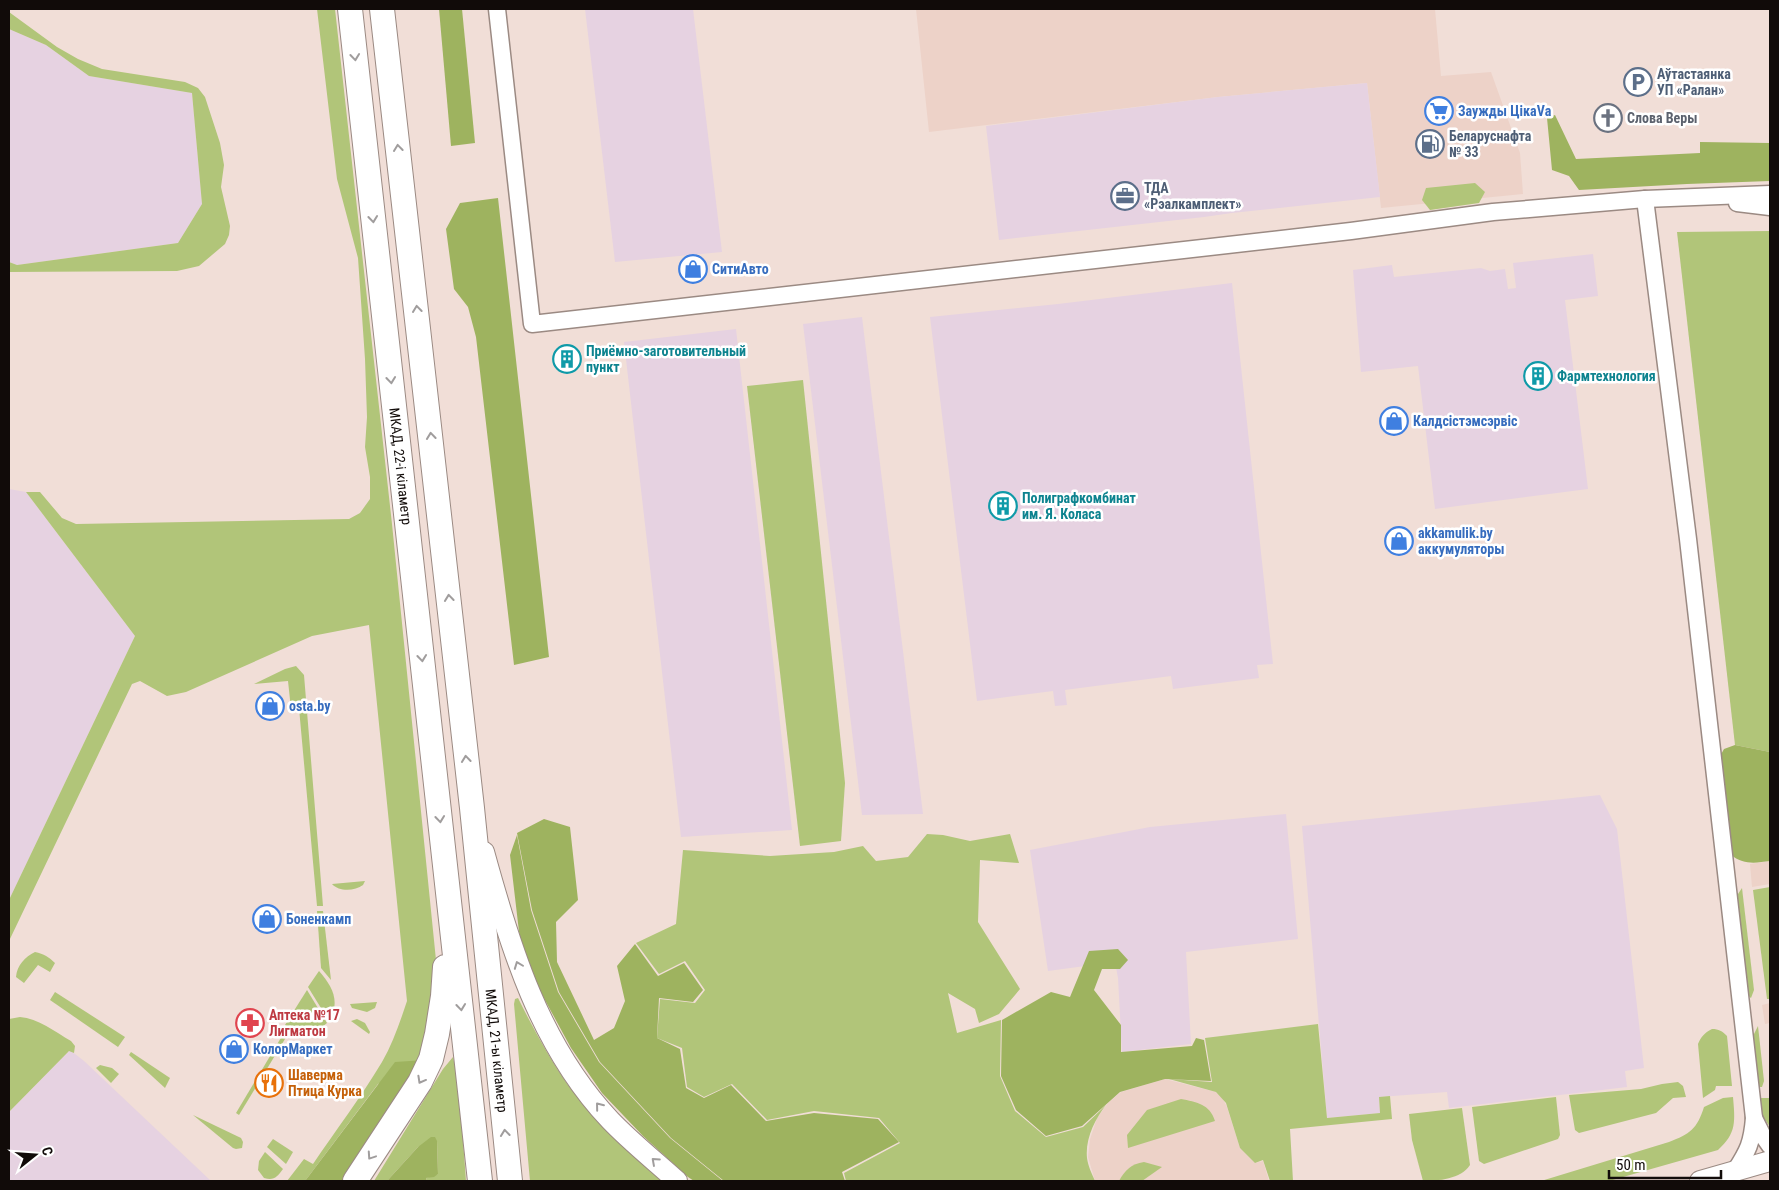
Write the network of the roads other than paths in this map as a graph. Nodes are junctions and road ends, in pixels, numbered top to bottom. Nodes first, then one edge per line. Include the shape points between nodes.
1 (350, 9) edge
2 (382, 9) edge
3 (497, 9) edge
4 (1770, 194) edge
5 (1688, 197) junction
6 (1645, 198) junction
7 (1770, 208) edge
8 (472, 808) junction
9 (448, 895) junction
10 (1754, 1118) junction
11 (1770, 1146) edge
12 (1770, 1161) edge
13 (1735, 1171) junction
14 (355, 1181) edge
15 (480, 1181) edge
16 (510, 1181) edge
17 (677, 1181) edge
18 (1700, 1181) edge

1 -> 9 highway, МКАД, 22-і кіламетр
8 -> 2 highway
3 - 6 street via 532,324 1493,212
4 - 5 street
5 - 6 street
5 - 7 street
6 - 10 street via 1687,530
16 -> 8 highway, МКАД, 21-ы кіламетр
17 -> 8 main road via 610,1120 573,1074 544,1023 502,918
9 -> 14 highway via 443,996 431,1059 420,1082
9 -> 15 highway, МКАД, 22-і кіламетр
10 - 11 street
10 - 13 street via 1748,1150
12 - 13 main road
13 - 18 main road

